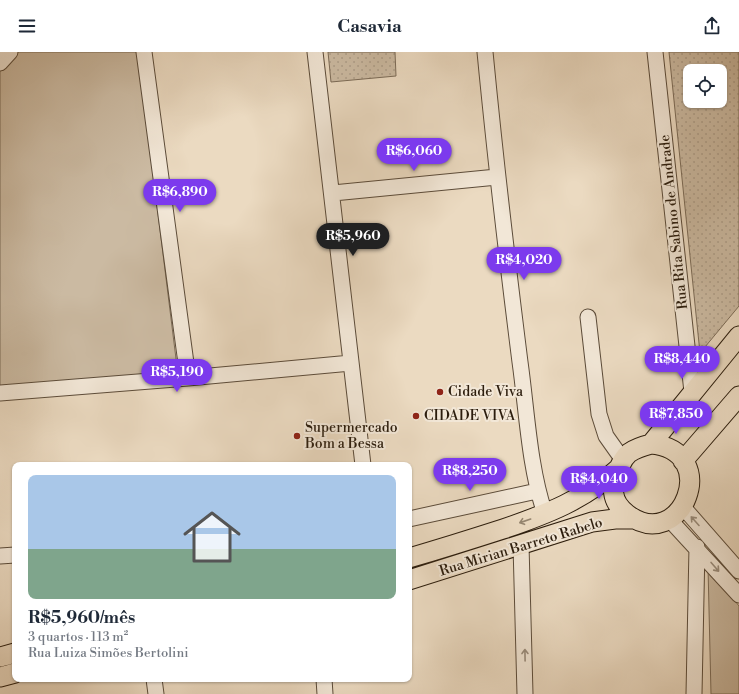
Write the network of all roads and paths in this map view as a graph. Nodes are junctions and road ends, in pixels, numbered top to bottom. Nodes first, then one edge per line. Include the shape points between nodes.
1 (10, 52) edge
2 (144, 52) edge
3 (315, 52) edge
4 (485, 52) edge
5 (655, 52) edge
6 (0, 63) edge
7 (497, 177) junction
8 (333, 193) junction
9 (588, 317) dead end
10 (739, 336) edge
11 (351, 363) junction
12 (188, 378) junction
13 (692, 392) junction
14 (0, 393) edge
15 (739, 396) edge
16 (651, 444) junction
17 (683, 460) junction
18 (363, 462) edge
19 (621, 464) junction
20 (537, 491) junction
21 (676, 513) junction
22 (545, 514) junction
23 (412, 518) edge
24 (633, 519) junction
25 (521, 545) junction
26 (697, 547) junction
27 (12, 555) edge
28 (0, 556) edge
29 (412, 557) edge
30 (739, 572) edge
31 (412, 579) edge
32 (739, 595) edge
33 (12, 654) edge
34 (0, 657) edge
35 (12, 674) edge
36 (0, 677) edge
37 (154, 682) edge
38 (324, 682) edge
39 (156, 694) edge
40 (325, 694) edge
41 (525, 694) edge
42 (694, 694) edge

1 - 6 street
2 - 12 street
3 - 8 street
4 - 7 street
5 - 13 street, Rua Rita Sabino de Andrade
7 - 8 street
7 - 20 street
8 - 11 street
9 - 19 street via 599,414 606,436
10 - 13 main road
11 - 12 street
11 - 18 street
12 - 14 street
13 - 16 main road
15 - 17 main road
16 - 17 main road via 669,449
16 - 19 main road via 638,448
17 - 21 main road via 689,475 690,492
19 - 22 main road, Rua Mirian Barreto Rabelo via 591,491
19 - 24 main road via 613,480 615,500 622,511
20 - 22 street
20 - 23 street
21 - 24 main road via 659,523
21 - 26 street
30 -> 21 street
22 -> 29 main road, Rua Mirian Barreto Rabelo
24 - 25 main road, Rua Mirian Barreto Rabelo via 592,522
25 - 31 main road, Rua Mirian Barreto Rabelo
41 -> 25 street
26 -> 32 street
26 - 42 street
27 - 28 street
33 - 34 main road
35 - 36 main road
37 - 39 street
38 - 40 street

